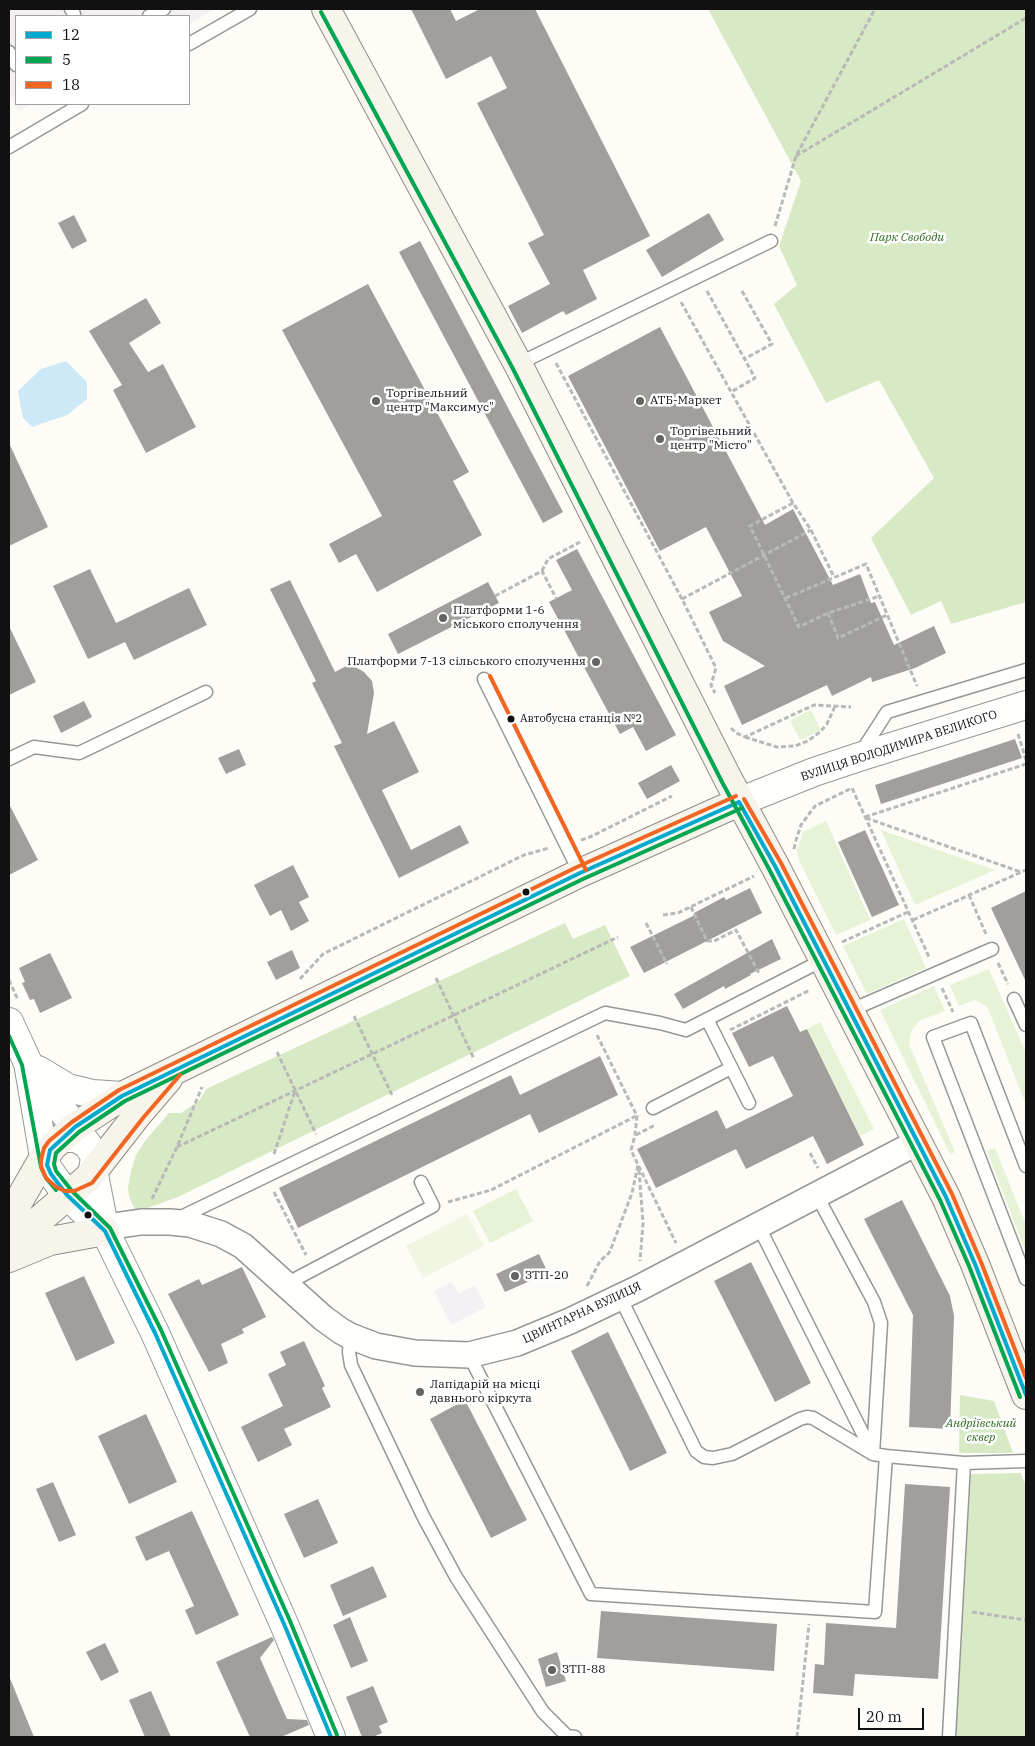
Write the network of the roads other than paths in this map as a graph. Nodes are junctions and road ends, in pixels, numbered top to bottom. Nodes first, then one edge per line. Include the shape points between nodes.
1 (164, 9) edge
2 (250, 9) edge
3 (326, 9) edge
4 (152, 15) edge
5 (190, 43) edge
6 (9, 52) edge
7 (15, 63) edge
8 (80, 105) edge
9 (9, 147) edge
10 (771, 241) road end
11 (518, 364) junction
12 (1026, 670) edge
13 (484, 679) dead end
14 (206, 692) dead end
15 (1026, 705) edge
16 (859, 757) junction
17 (9, 759) edge
18 (739, 802) junction
19 (580, 873) junction
20 (992, 949) dead end
21 (821, 957) junction
22 (1014, 999) dead end
23 (849, 1011) junction
24 (15, 1014) edge
25 (707, 1019) junction
26 (1026, 1025) edge
27 (28, 1063) junction
28 (731, 1068) junction
29 (176, 1070) junction
30 (122, 1096) junction
31 (749, 1104) dead end
32 (653, 1108) dead end
33 (918, 1142) junction
34 (66, 1161) junction
35 (1026, 1166) edge
36 (421, 1182) dead end
37 (816, 1194) junction
38 (9, 1218) edge
39 (170, 1222) junction
40 (758, 1225) junction
41 (105, 1231) junction
42 (9, 1246) edge
43 (9, 1258) edge
44 (1026, 1279) edge
45 (286, 1284) junction
46 (629, 1293) junction
47 (350, 1336) junction
48 (469, 1355) junction
49 (1019, 1358) edge
50 (1026, 1395) edge
51 (873, 1454) junction
52 (886, 1456) junction
53 (1026, 1461) edge
54 (964, 1463) junction
55 (331, 1737) edge
56 (575, 1737) edge
57 (949, 1737) edge

1 - 4 lane
2 - 5 lane
3 - 11 main road
6 - 7 lane
8 - 9 lane
10 - 11 lane
11 - 18 main road
12 - 16 lane via 887,712
13 - 19 lane
14 - 17 lane via 79,753 34,747
15 - 16 street, ВУЛИЦЯ ВОЛОДИМИРА ВЕЛИКОГО
16 - 18 street, ВУЛИЦЯ ВОЛОДИМИРА ВЕЛИКОГО
18 - 19 main road, ВУЛИЦЯ ВОЛОДИМИРА ВЕЛИКОГО
18 - 21 main road
19 - 29 main road, ВУЛИЦЯ ВОЛОДИМИРА ВЕЛИКОГО
20 - 23 lane
21 - 23 main road
21 - 25 lane
22 - 26 lane
23 - 33 main road
24 - 27 street
25 - 28 lane
25 - 39 lane via 686,1030 605,1013
27 - 30 street via 68,1088
27 - 34 street
27 - 34 street
28 - 31 lane
28 - 32 lane
29 - 30 main road, ВУЛИЦЯ ВОЛОДИМИРА ВЕЛИКОГО
29 - 34 main road via 138,1114
30 - 34 main road, ВУЛИЦЯ ВОЛОДИМИРА ВЕЛИКОГО
33 - 37 street, ЦВИНТАРНА ВУЛИЦЯ
33 - 49 main road
34 - 38 main road
34 - 41 street
34 - 41 street
34 - 42 main road
35 - 44 lane via 971,1023 933,1038
36 - 45 lane via 433,1206
37 - 40 street, ЦВИНТАРНА ВУЛИЦЯ
37 - 51 lane via 874,1302 881,1323
39 - 41 street, ЦВИНТАРНА ВУЛИЦЯ via 141,1222
39 - 45 street, ЦВИНТАРНА ВУЛИЦЯ via 190,1224 221,1234 243,1246
40 - 46 street, ЦВИНТАРНА ВУЛИЦЯ
40 - 51 lane
41 - 43 main road via 50,1241
41 - 55 street via 159,1341
45 - 47 street, ЦВИНТАРНА ВУЛИЦЯ
46 - 48 street, ЦВИНТАРНА ВУЛИЦЯ via 517,1343
46 - 51 lane via 696,1451 704,1457 732,1454 807,1417
47 - 48 street, ЦВИНТАРНА ВУЛИЦЯ via 376,1346 415,1353
47 - 56 lane via 348,1352 351,1365 456,1577 543,1712 567,1736
48 - 52 lane via 591,1594 876,1612
49 - 50 main road
51 - 52 lane
52 - 54 lane
53 - 54 lane
54 - 57 lane

